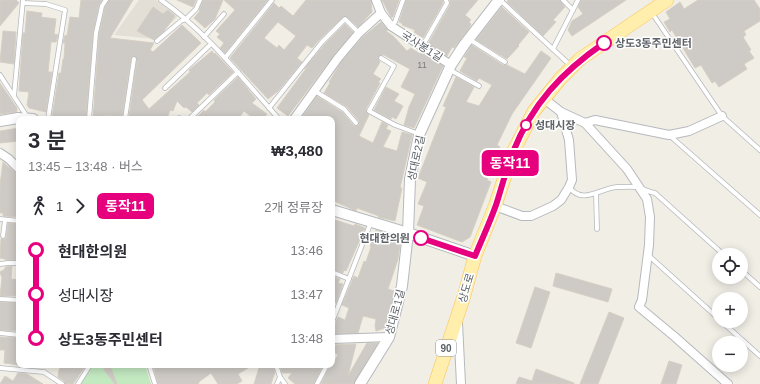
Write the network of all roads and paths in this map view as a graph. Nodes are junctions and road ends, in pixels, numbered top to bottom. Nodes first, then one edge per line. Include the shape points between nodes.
1 (106, 0) edge
2 (161, 0) edge
3 (200, 0) edge
4 (272, 0) edge
5 (376, 0) edge
6 (403, 0) edge
7 (446, 0) edge
8 (500, 0) edge
9 (563, 0) edge
10 (578, 0) edge
11 (667, 0) edge
12 (23, 2) edge
13 (46, 2) edge
14 (573, 10) junction
15 (651, 10) junction
16 (381, 13) junction
17 (224, 14) dead end
18 (186, 19) junction
19 (391, 26) junction
20 (359, 33) junction
21 (204, 37) junction
22 (469, 39) junction
23 (157, 41) dead end
24 (211, 44) junction
25 (422, 47) junction
26 (553, 49) junction
27 (225, 58) junction
28 (381, 58) dead end
29 (134, 59) dead end
30 (505, 62) dead end
31 (450, 67) junction
32 (572, 67) junction
33 (238, 72) junction
34 (0, 75) edge
35 (479, 86) dead end
36 (165, 88) dead end
37 (314, 91) junction
38 (14, 96) junction
39 (543, 98) junction
40 (269, 108) junction
41 (561, 112) junction
42 (29, 116) edge
43 (48, 116) edge
44 (89, 116) edge
45 (126, 116) edge
46 (192, 116) edge
47 (276, 116) edge
48 (296, 116) edge
49 (722, 116) junction
50 (16, 118) edge
51 (0, 121) edge
52 (356, 123) dead end
53 (585, 123) junction
54 (419, 135) junction
55 (669, 135) junction
56 (760, 150) edge
57 (0, 153) edge
58 (16, 166) edge
59 (569, 187) junction
60 (641, 188) junction
61 (596, 194) junction
62 (495, 206) junction
63 (335, 211) edge
64 (760, 215) edge
65 (0, 219) edge
66 (6, 220) junction
67 (16, 221) edge
68 (371, 222) junction
69 (597, 229) dead end
70 (408, 233) junction
71 (3, 236) dead end
72 (716, 248) edge
73 (648, 254) junction
74 (475, 256) junction
75 (16, 263) edge
76 (0, 264) edge
77 (335, 273) edge
78 (748, 277) edge
79 (349, 279) junction
80 (760, 288) edge
81 (0, 299) edge
82 (16, 300) edge
83 (458, 312) junction
84 (712, 313) edge
85 (335, 314) edge
86 (729, 328) edge
87 (0, 333) edge
88 (16, 335) edge
89 (389, 337) junction
90 (335, 340) edge
91 (760, 356) edge
92 (0, 368) edge
93 (88, 368) edge
94 (150, 368) edge
95 (277, 368) edge
96 (325, 368) edge
97 (280, 377) junction
98 (62, 384) edge
99 (78, 384) edge
100 (154, 384) edge
101 (277, 384) edge
102 (285, 384) edge
103 (317, 384) edge
104 (360, 384) edge
105 (435, 384) edge
106 (461, 384) edge
107 (728, 384) edge

1 - 44 lane via 102,6 96,33
2 - 18 lane
3 - 18 lane via 196,9
4 - 27 lane
5 - 16 street, 국사봉1길
6 - 19 lane
7 - 25 lane via 447,3
8 - 22 street, 국사봉1길
8 - 26 lane
9 - 14 lane
10 - 14 lane
11 - 15 main road, 상도로 / 90
12 - 13 lane
12 - 38 lane
13 - 43 lane via 65,10
14 - 26 lane
15 - 32 main road, 상도로 / 90
15 - 49 lane
16 - 19 street, 국사봉1길
16 - 20 street
17 - 21 lane
18 - 21 lane
18 - 23 lane
19 - 25 street, 국사봉1길
20 - 37 street
20 - 40 lane via 345,20 322,42
21 - 24 lane
22 - 30 lane
22 - 31 street, 국사봉1길
24 - 27 lane
24 - 36 lane
25 - 31 street, 국사봉1길
26 - 32 lane
27 - 33 lane
28 - 54 lane via 394,66 369,111
29 - 45 lane
31 - 35 lane
31 - 54 street, 성대로2길
32 - 39 main road, 상도로 / 90
33 - 40 lane
33 - 46 lane
34 - 38 lane
37 - 48 street
37 - 52 lane via 344,109
38 - 42 lane
39 - 41 street
39 - 62 main road, 상도로 / 90 via 513,152
40 - 47 lane
41 - 53 street
41 - 59 street via 569,140 572,180
49 - 55 street via 689,131
49 - 56 lane
50 - 51 street
53 - 55 street via 595,120
53 - 60 street
54 - 70 street, 성대로2길 via 410,179
55 - 64 lane
57 - 58 street
59 - 61 lane via 577,195
59 - 62 street via 561,200 531,216 522,216
60 - 61 lane via 617,187
60 - 72 lane via 655,193
60 - 73 street via 647,199 650,217
61 - 69 lane
62 - 74 main road, 상도로 / 90
63 - 68 street
65 - 66 lane
66 - 67 lane
66 - 71 lane
68 - 70 street
68 - 79 lane
70 - 74 street
70 - 89 street, 성대로1길 via 402,286
73 - 84 lane
73 - 107 street via 639,307
74 - 83 main road, 상도로 / 90
75 - 76 lane
77 - 79 lane
78 - 80 lane
79 - 85 lane
81 - 82 lane
83 - 105 main road, 상도로 / 90
83 - 106 street
86 - 91 lane
87 - 88 lane
89 - 90 street
89 - 104 street, 성대로1길
92 - 98 lane via 44,372
93 - 99 lane
94 - 100 lane
95 - 97 lane
96 - 103 lane
97 - 101 lane
97 - 102 lane

